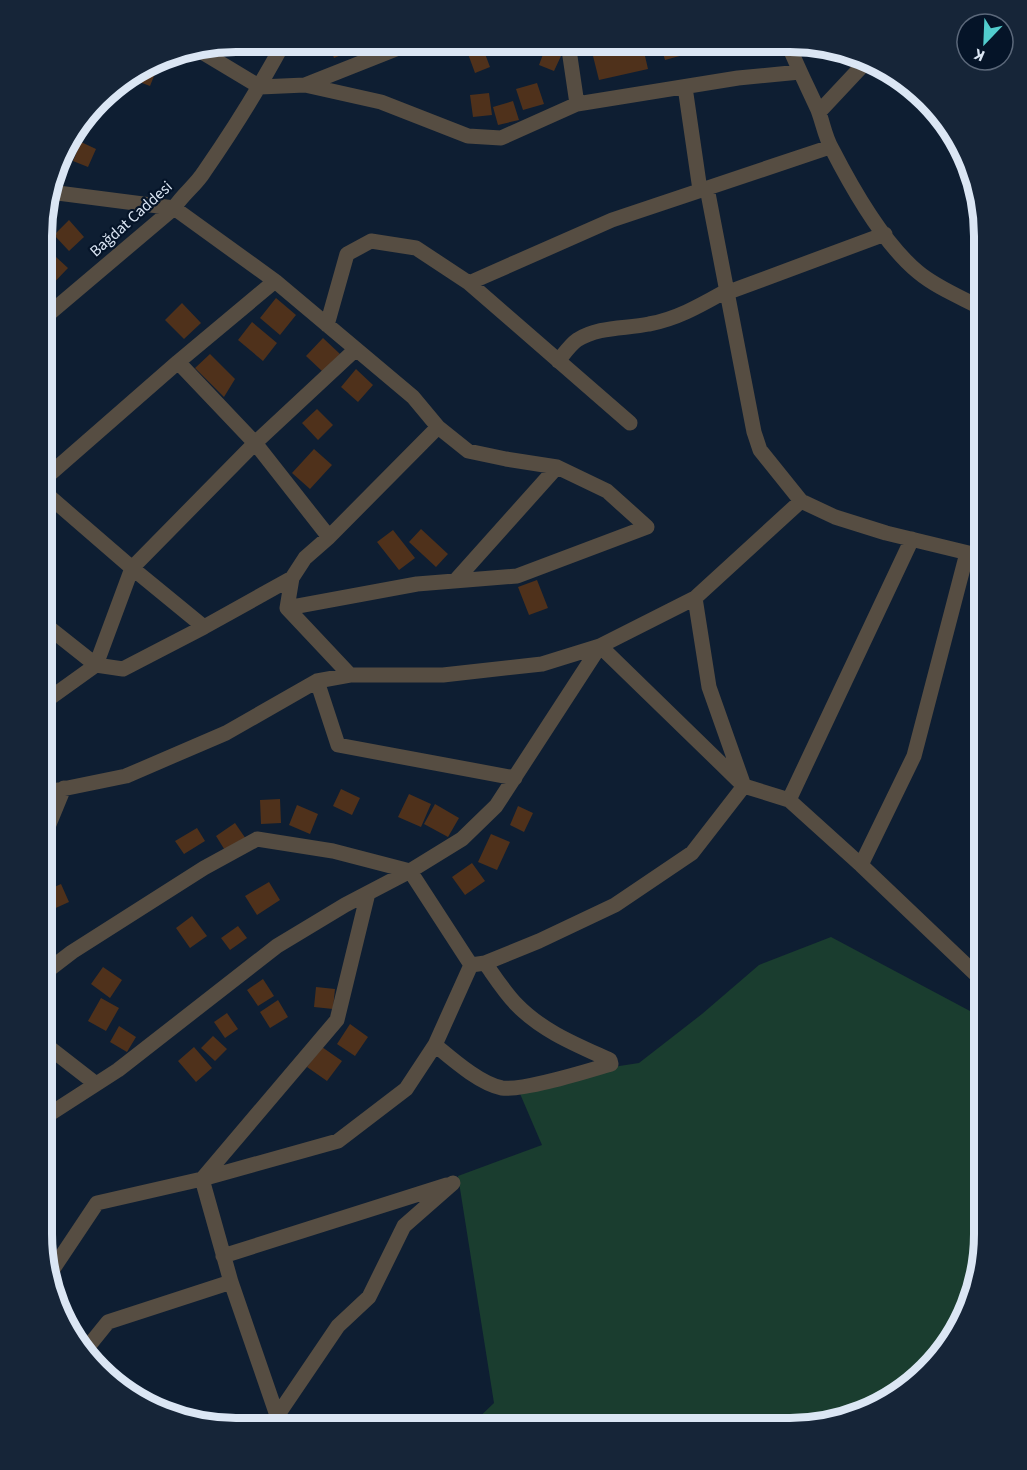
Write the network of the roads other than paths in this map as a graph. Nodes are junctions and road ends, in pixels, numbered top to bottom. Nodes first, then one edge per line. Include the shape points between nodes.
1 (279, 52) edge
2 (386, 52) edge
3 (569, 52) edge
4 (791, 52) edge
5 (207, 55) edge
6 (861, 67) edge
7 (800, 72) junction
8 (305, 85) junction
9 (260, 87) junction
10 (685, 87) junction
11 (577, 104) junction
12 (819, 112) junction
13 (830, 147) junction
14 (704, 189) junction
15 (58, 193) edge
16 (174, 207) junction
17 (885, 234) junction
18 (275, 281) junction
19 (469, 283) junction
20 (726, 292) junction
21 (975, 305) edge
22 (52, 308) edge
23 (327, 325) junction
24 (356, 349) junction
25 (558, 361) junction
26 (178, 362) junction
27 (630, 423) dead end
28 (438, 427) junction
29 (255, 443) junction
30 (557, 467) junction
31 (52, 472) edge
32 (52, 499) edge
33 (801, 501) junction
34 (329, 537) junction
35 (912, 539) junction
36 (967, 553) junction
37 (975, 554) edge
38 (132, 568) junction
39 (292, 578) junction
40 (454, 581) junction
41 (695, 598) junction
42 (288, 608) junction
43 (204, 627) junction
44 (52, 630) edge
45 (600, 646) junction
46 (96, 665) junction
47 (350, 675) junction
48 (317, 681) junction
49 (52, 697) edge
50 (514, 778) junction
51 (744, 786) junction
52 (64, 788) junction
53 (52, 791) edge
54 (789, 800) junction
55 (52, 817) edge
56 (861, 865) junction
57 (410, 871) junction
58 (368, 892) junction
59 (478, 964) junction
60 (52, 967) edge
61 (974, 973) edge
62 (435, 1045) junction
63 (52, 1050) edge
64 (96, 1084) junction
65 (52, 1113) edge
66 (202, 1179) junction
67 (223, 1256) junction
68 (56, 1265) edge
69 (231, 1281) junction
70 (90, 1344) edge
71 (278, 1418) edge
72 (281, 1418) edge

1 - 9 street, Bağdat Caddesi
2 - 8 street
3 - 11 street
4 - 7 street
5 - 9 street
6 - 12 street
7 - 10 street
7 - 12 street
8 - 9 street
8 - 11 street via 381,102 468,136 501,138
9 - 16 street, Bağdat Caddesi via 203,174
10 - 11 street
10 - 14 street
12 - 13 street
13 - 14 street
13 - 17 street
14 - 19 street via 612,220
14 - 20 street
15 - 16 street
16 - 18 street
16 - 22 street, Bağdat Caddesi
17 - 20 street
17 - 21 street via 917,271
18 - 23 street
18 - 26 street
19 - 23 street via 416,248 371,241 347,254
19 - 25 street
20 - 25 street via 683,315 588,335 575,341
20 - 33 street via 760,450
23 - 24 street
24 - 28 street via 413,398
24 - 29 street
25 - 27 street
26 - 29 street
26 - 31 street
28 - 30 street via 468,451
28 - 34 street
29 - 34 street
29 - 38 street
30 - 40 street
30 - 40 street via 607,491 647,527 517,576
32 - 38 street
33 - 35 street via 835,517
33 - 41 street
34 - 39 street via 305,558
35 - 36 street
35 - 54 street
36 - 37 street
36 - 56 street via 915,756
38 - 43 street
38 - 46 street
39 - 42 street
39 - 43 street
40 - 42 street
41 - 45 street
41 - 51 street via 709,687
42 - 47 street
43 - 46 street via 123,669
44 - 46 street
45 - 47 street via 542,664 443,675
45 - 50 street
45 - 51 street
46 - 49 street
47 - 48 street
48 - 50 street via 338,745
48 - 52 street via 226,733 126,776
50 - 57 street via 496,806 462,839
51 - 54 street
51 - 59 street via 692,853 615,905 539,941
52 - 53 street
52 - 55 street
54 - 56 street
56 - 61 street
57 - 58 street
57 - 59 street
57 - 60 street via 333,850 257,839 204,868
58 - 64 street via 277,946
58 - 66 street via 337,1020
59 - 62 street
59 - 62 street via 544,1028 610,1060 611,1064 527,1086 501,1088 470,1073
62 - 66 street via 406,1089 338,1141
63 - 64 street
64 - 65 street
66 - 67 street
66 - 68 street via 97,1203
67 - 69 street
67 - 72 street via 453,1183 404,1226 369,1297 338,1326
69 - 70 street via 108,1322
69 - 71 street

